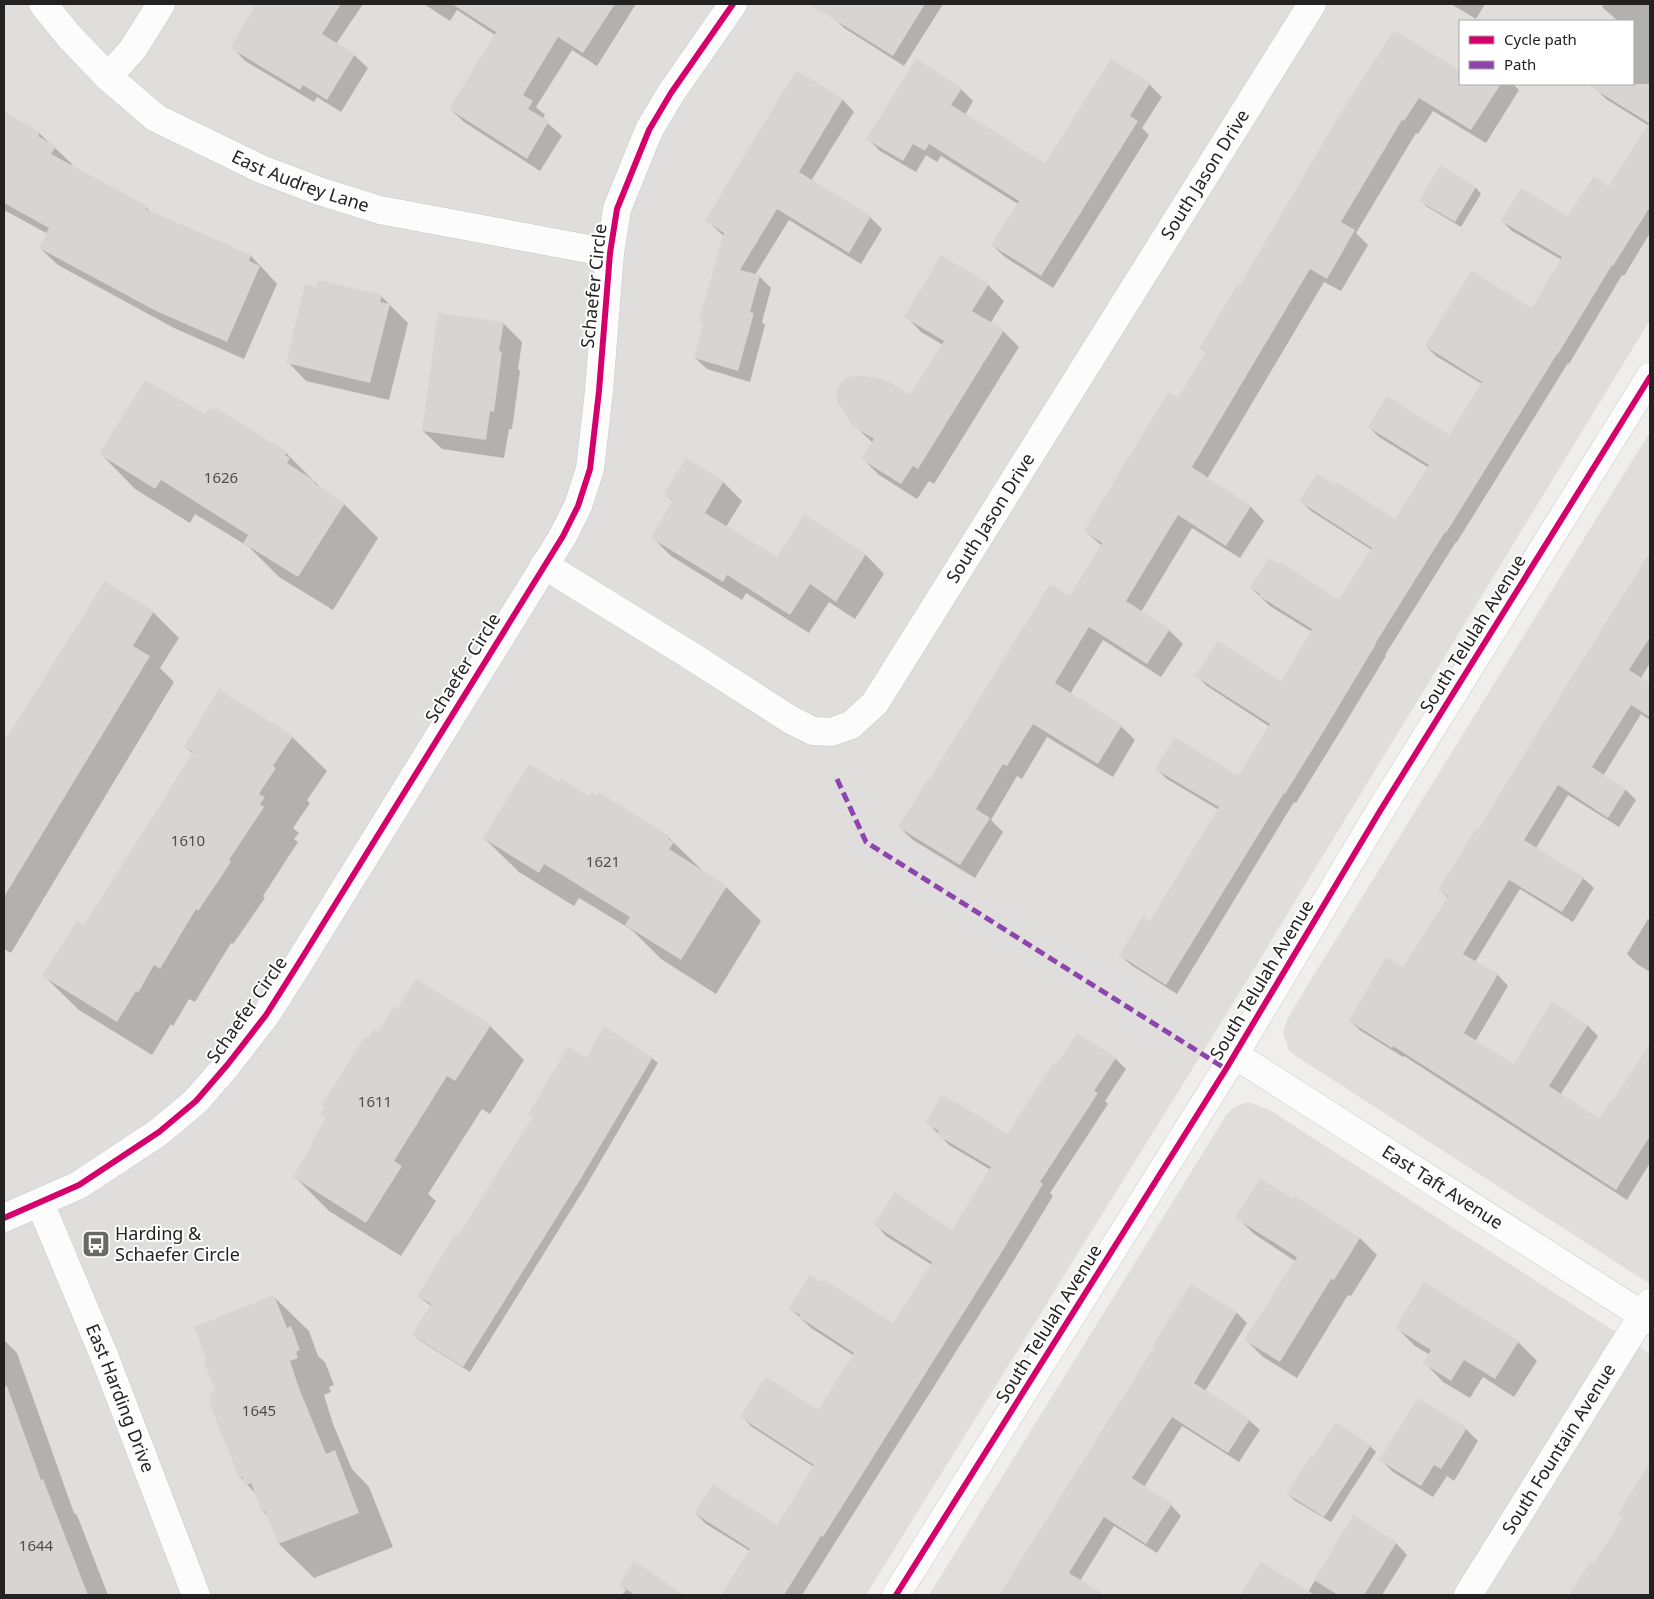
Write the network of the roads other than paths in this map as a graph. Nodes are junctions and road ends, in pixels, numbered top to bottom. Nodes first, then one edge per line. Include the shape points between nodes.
1 (43, 4) edge
2 (161, 4) edge
3 (733, 4) edge
4 (1312, 4) edge
5 (108, 77) junction
6 (610, 253) junction
7 (1650, 377) edge
8 (544, 565) junction
9 (1234, 1055) junction
10 (40, 1203) junction
11 (4, 1218) edge
12 (1648, 1313) edge
13 (196, 1595) edge
14 (896, 1595) edge
15 (1468, 1595) edge

1 - 5 street, East Audrey Lane
2 - 5 street via 133,49
3 - 6 street, Schaefer Circle via 649,130 617,209
4 - 8 street, South Jason Drive via 875,704 851,724 831,732 813,730 791,720
5 - 6 street, East Audrey Lane via 156,118 261,169 319,191 380,210
6 - 8 street, Schaefer Circle via 590,469 578,506
7 - 9 street, South Telulah Avenue via 1385,803
8 - 10 street, Schaefer Circle via 266,1015 228,1064 196,1101 159,1132 79,1185
9 - 12 street, East Taft Avenue
9 - 14 street, South Telulah Avenue
10 - 11 street, Schaefer Circle
10 - 13 street, East Harding Drive via 105,1358
12 - 15 street, South Fountain Avenue

